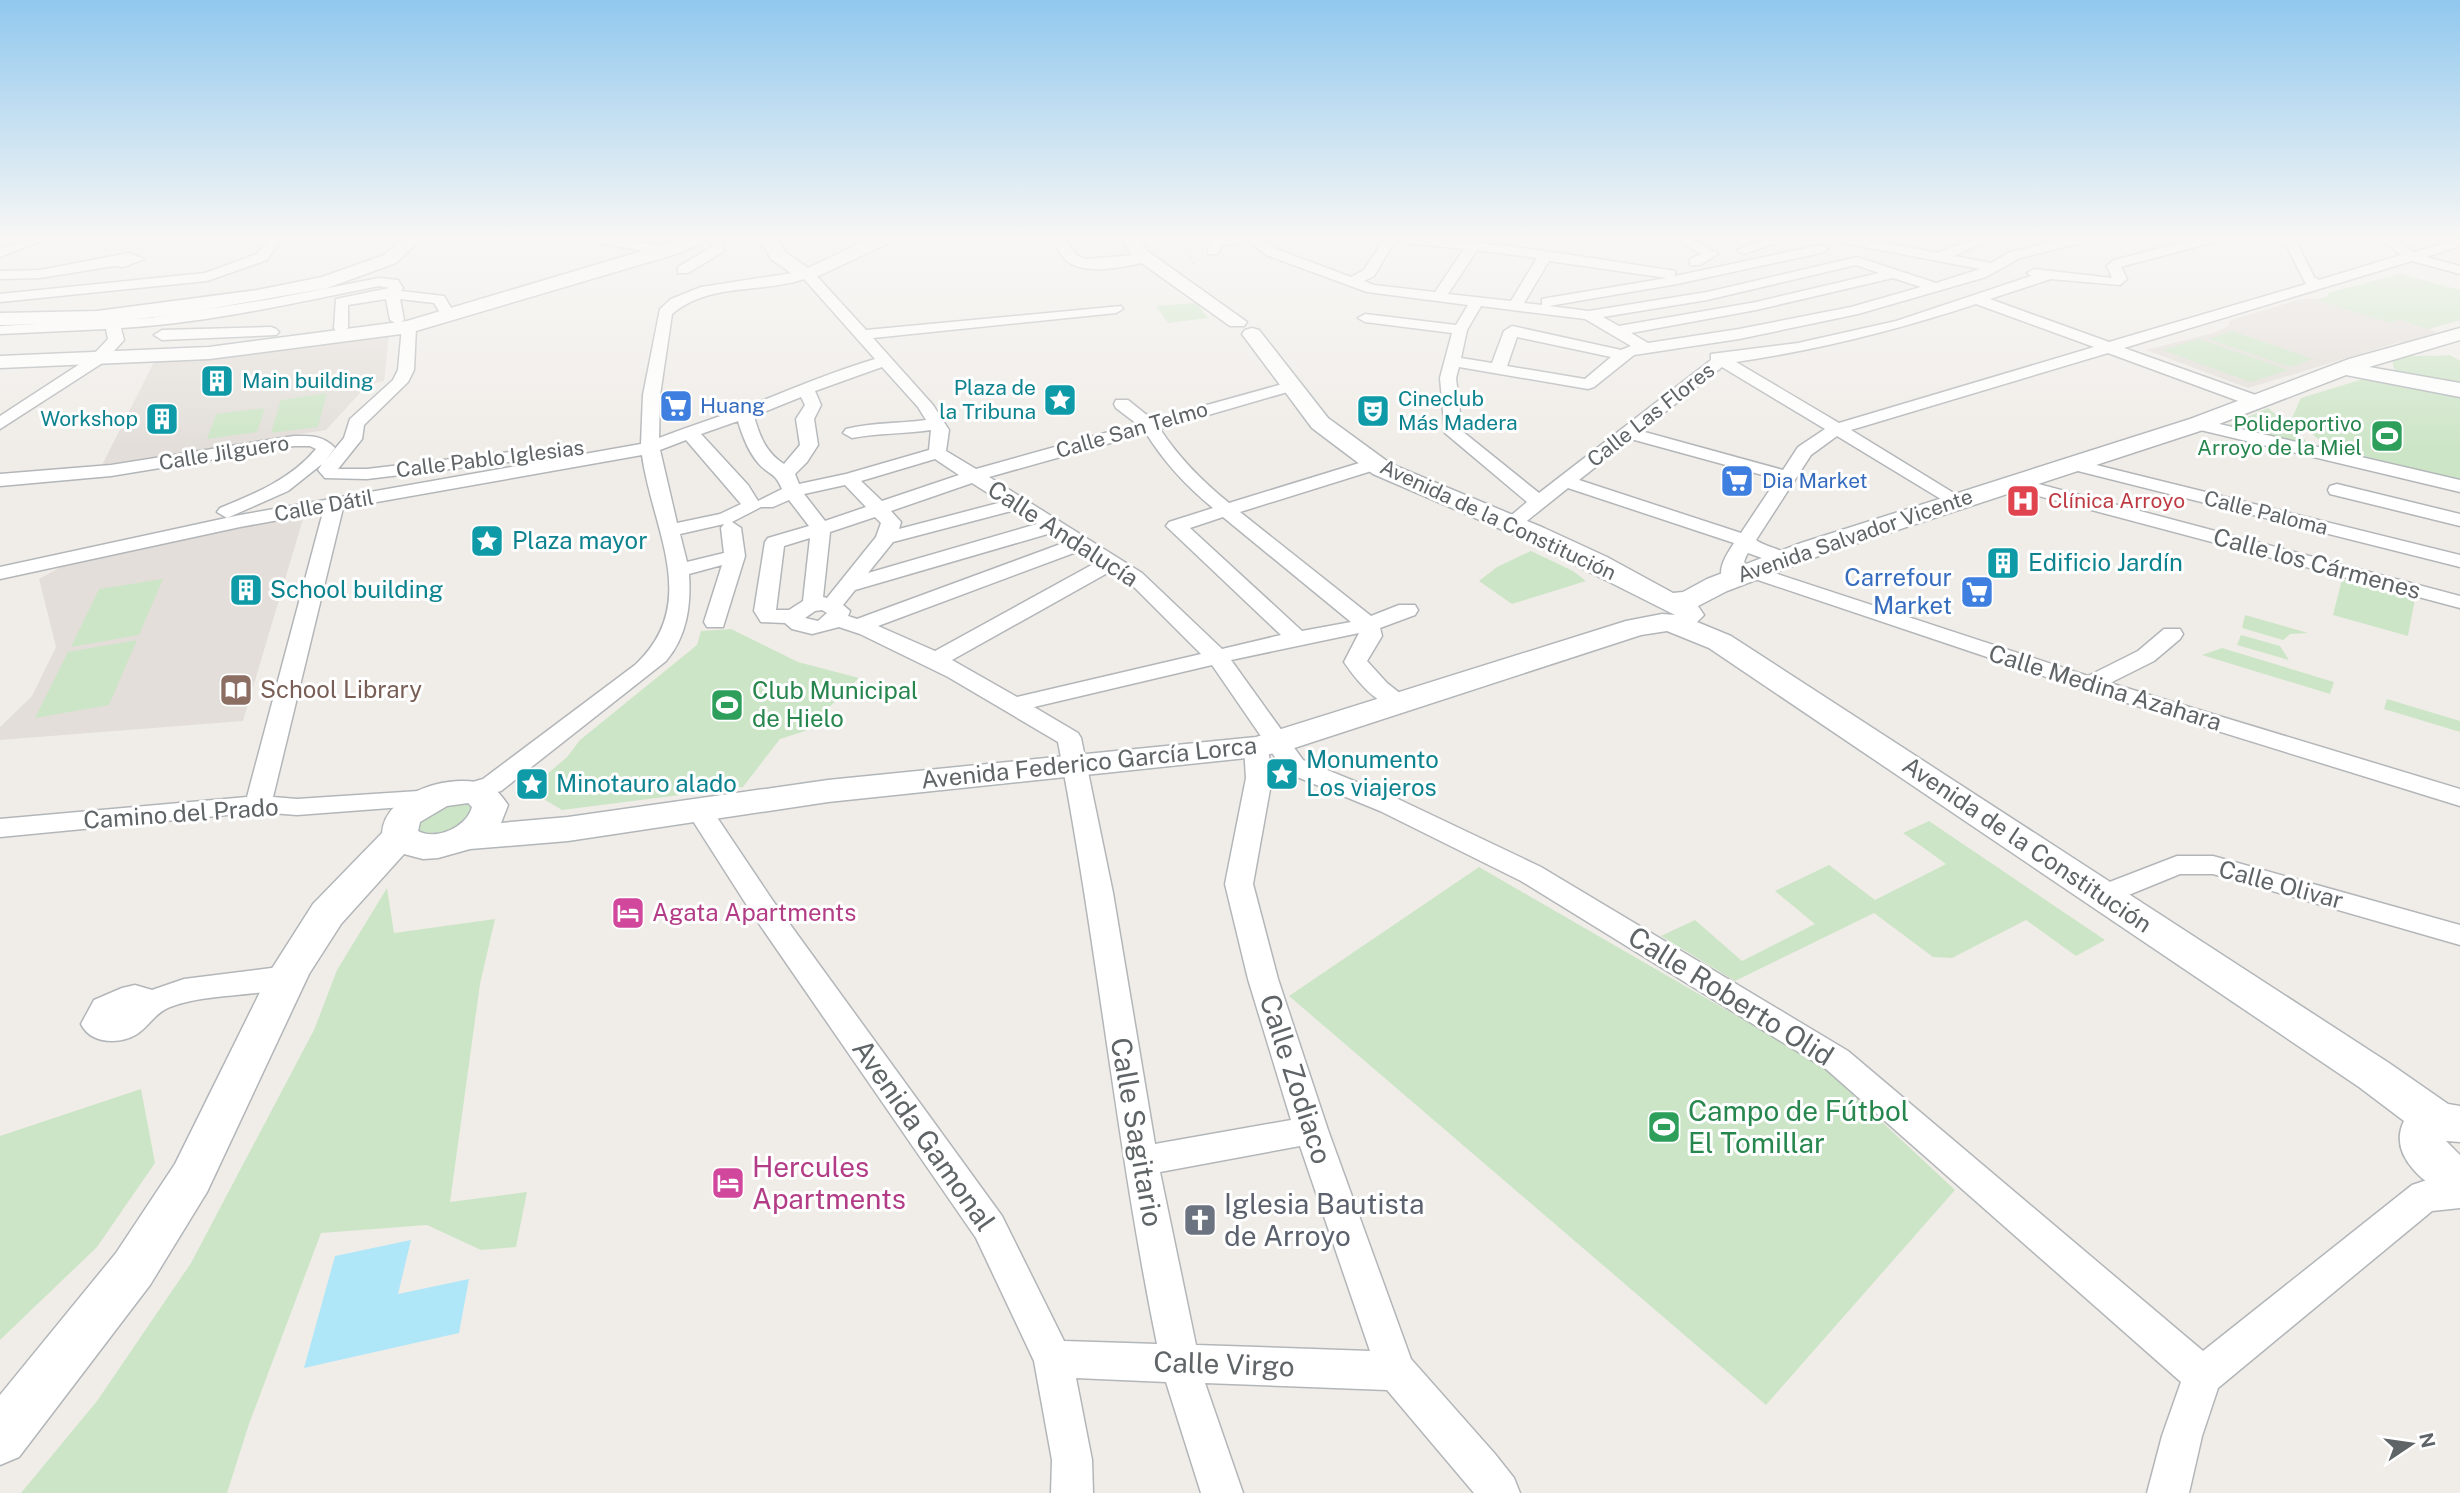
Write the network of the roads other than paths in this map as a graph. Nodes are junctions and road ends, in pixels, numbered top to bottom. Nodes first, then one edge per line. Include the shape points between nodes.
1 (176, 309) edge
2 (241, 309) edge
3 (341, 309) edge
4 (398, 309) edge
5 (445, 309) edge
6 (474, 309) edge
7 (668, 309) edge
8 (838, 309) edge
9 (1116, 309) dead end
10 (1218, 309) edge
11 (1473, 309) edge
12 (1532, 309) edge
13 (1632, 309) edge
14 (1734, 309) edge
15 (1750, 309) edge
16 (1861, 309) edge
17 (1950, 309) edge
18 (2003, 309) edge
19 (2240, 309) edge
20 (1739, 311) junction
21 (449, 316) junction
22 (1589, 316) junction
23 (1365, 318) dead end
24 (0, 319) edge
25 (403, 323) junction
26 (341, 328) dead end
27 (1771, 328) junction
28 (0, 330) edge
29 (1460, 330) junction
30 (1616, 331) junction
31 (271, 332) dead end
32 (114, 333) junction
33 (862, 335) junction
34 (1692, 342) junction
35 (2454, 342) edge
36 (1645, 348) junction
37 (2111, 348) junction
38 (1622, 355) junction
39 (98, 359) junction
40 (1722, 359) junction
41 (887, 361) junction
42 (1452, 361) junction
43 (0, 362) edge
44 (2387, 366) junction
45 (1498, 369) junction
46 (1292, 386) junction
47 (806, 388) junction
48 (2460, 390) edge
49 (2258, 402) junction
50 (1122, 404) dead end
51 (745, 413) junction
52 (0, 424) edge
53 (937, 424) junction
54 (2198, 424) junction
55 (1150, 426) junction
56 (1837, 429) junction
57 (688, 431) junction
58 (852, 433) dead end
59 (1628, 433) junction
60 (618, 443) dead end
61 (650, 448) junction
62 (937, 453) junction
63 (2343, 459) junction
64 (1375, 464) junction
65 (2072, 464) junction
66 (973, 475) junction
67 (1786, 476) junction
68 (849, 479) junction
69 (0, 480) edge
70 (788, 482) junction
71 (1567, 482) junction
72 (2012, 483) junction
73 (2460, 486) edge
74 (1956, 500) junction
75 (335, 503) junction
76 (766, 503) dead end
77 (1539, 503) junction
78 (1016, 504) junction
79 (878, 509) junction
80 (2333, 510) junction
81 (1228, 511) junction
82 (2460, 520) edge
83 (1511, 524) junction
84 (1052, 526) junction
85 (731, 528) dead end
86 (821, 529) junction
87 (669, 531) junction
88 (886, 538) junction
89 (147, 540) junction
90 (1744, 540) junction
91 (1079, 544) junction
92 (735, 556) junction
93 (1783, 559) junction
94 (1113, 561) junction
95 (2460, 561) edge
96 (680, 570) junction
97 (0, 573) edge
98 (1742, 576) junction
99 (847, 586) junction
100 (2460, 602) edge
101 (1408, 610) dead end
102 (1667, 613) junction
103 (835, 614) junction
104 (715, 622) dead end
105 (1368, 625) junction
106 (2172, 634) dead end
107 (1297, 638) junction
108 (1720, 642) joint
109 (1218, 658) junction
110 (934, 661) junction
111 (2090, 684) junction
112 (1399, 702) junction
113 (1013, 705) junction
114 (1266, 745) junction
115 (1075, 765) junction
116 (2460, 798) edge
117 (258, 804) junction
118 (699, 810) junction
119 (450, 811) junction
120 (0, 828) edge
121 (527, 834) junction
122 (2104, 895) junction
123 (2460, 935) edge
124 (287, 977) junction
125 (146, 1003) dead end
126 (1311, 1130) junction
127 (2436, 1131) edge
128 (1141, 1161) junction
129 (2448, 1190) edge
130 (1053, 1359) junction
131 (1181, 1363) junction
132 (1395, 1371) junction
133 (2203, 1376) junction
134 (0, 1438) edge
135 (1072, 1493) edge
136 (1222, 1493) edge
137 (1499, 1493) edge
138 (2168, 1493) edge

1 - 24 street via 97,317
2 - 32 street
3 - 26 street
4 - 25 street
5 - 21 street
6 - 21 street
7 - 61 street via 653,389
8 - 33 street
9 - 33 street
10 - 46 street, Avenida de la Constitución via 1245,328
11 - 29 street
12 - 22 street
13 - 22 street
14 - 20 street
15 - 20 street
16 - 27 street
17 - 40 street, Calle Las Flores via 1798,348
18 - 37 street
19 - 37 street
20 - 27 street
20 - 30 street
21 - 25 street
22 - 30 street
23 - 29 street
25 - 39 street via 209,354
25 - 60 street, Calle Pablo Iglesias via 406,370 400,382 356,423 353,439 327,470 331,474 367,474
27 - 34 street
28 - 32 street
29 - 42 street
30 - 36 street
31 - 32 street
32 - 39 street
33 - 41 street
34 - 36 street
34 - 40 street
35 - 44 street
36 - 38 street
37 - 49 street
37 - 56 street
38 - 45 street via 1588,384
38 - 45 street via 1515,330
39 - 43 street
39 - 52 street
40 - 56 street
40 - 59 street, Calle Las Flores
41 - 47 street, Calle Dátil
41 - 53 street
42 - 45 street
42 - 77 street via 1448,378 1454,433
44 - 48 street
44 - 49 street, Avenida Salvador Vicente via 2342,371
46 - 55 street, Calle San Telmo
46 - 64 street, Avenida de la Constitución via 1320,423
47 - 51 street, Calle Dátil
47 - 70 street via 813,405 805,419 809,445
49 - 54 street, Avenida Salvador Vicente
50 - 55 street
51 - 57 street, Calle Dátil
51 - 70 street via 750,434 766,461
53 - 58 street
53 - 62 street
54 - 63 street
54 - 65 street, Avenida Salvador Vicente
55 - 66 street, Calle San Telmo
55 - 81 street via 1169,456
56 - 67 street via 1804,450
56 - 74 street
57 - 61 street, Calle Dátil
57 - 87 street via 752,506 726,518
59 - 67 street
59 - 71 street, Calle Las Flores
61 - 75 street, Calle Dátil
61 - 87 street
62 - 66 street, Calle Andalucía
62 - 68 street
63 - 73 street
63 - 80 street
64 - 81 street
64 - 83 street, Avenida de la Constitución
65 - 72 street, Avenida Salvador Vicente
65 - 80 street, Calle Paloma
66 - 78 street, Calle Andalucía
66 - 79 street, Calle San Telmo
67 - 90 street
68 - 70 street
68 - 79 street
69 - 89 street, Calle Jilguero via 93,473 294,441 314,441 326,448 281,490 187,532
70 - 76 street
70 - 86 street
71 - 77 street, Calle Las Flores
71 - 90 street
72 - 74 street, Avenida Salvador Vicente
72 - 100 street, Calle los Cármenes
74 - 93 street, Avenida Salvador Vicente
75 - 89 street, Calle Dátil
75 - 117 street
77 - 83 street, Calle Las Flores
78 - 84 street, Calle Andalucía
78 - 88 street
79 - 86 street, Calle San Telmo
79 - 88 street via 891,522
80 - 82 street
80 - 95 street, Calle Paloma
81 - 105 street
81 - 107 street via 1176,526
83 - 102 street, Avenida de la Constitución via 1632,582
84 - 91 street, Calle Andalucía
84 - 99 street
85 - 92 street
86 - 103 street via 812,596
86 - 103 street, Calle San Telmo via 775,542 765,611 769,617 794,616 802,609
87 - 96 street
88 - 99 street
89 - 97 street, Calle Dátil
90 - 93 street via 1760,552
90 - 98 street via 1732,562
91 - 94 street, Calle Andalucía
91 - 103 street
92 - 96 street
92 - 104 street
93 - 98 street, Avenida Salvador Vicente
94 - 109 street, Calle Andalucía
94 - 110 street
96 - 119 street via 680,600 663,650 643,670
98 - 102 street, Avenida Salvador Vicente
98 - 111 street, Calle Medina Azahara
99 - 103 street
101 - 105 street
102 - 108 main road, Avenida de la Constitución
102 - 112 street, Avenida Federico García Lorca
103 - 110 street, Calle Sagitario
105 - 107 street
105 - 112 street via 1371,636 1355,662
106 - 111 street via 2147,656
107 - 109 street
108 - 122 street, Avenida de la Constitución
109 - 113 street
109 - 114 street, Calle Andalucía via 1265,723
110 - 113 street, Calle Sagitario
111 - 116 street, Calle Medina Azahara
112 - 114 street, Avenida Federico García Lorca
113 - 115 street, Calle Sagitario via 1069,738
114 - 115 street, Avenida Federico García Lorca
114 - 126 street, Calle Zodiaco via 1239,884
114 - 133 street, Calle Roberto Olid via 1294,766 1389,805 1531,874 1837,1060
115 - 118 street, Avenida Federico García Lorca
115 - 128 street, Calle Sagitario
117 - 119 street, Camino del Prado via 297,807 362,802
117 - 120 street, Camino del Prado
118 - 121 street, Avenida Federico García Lorca
118 - 130 street, Avenida Gamonal via 989,1227
119 - 121 street via 518,822
119 - 121 street, Avenida Federico García Lorca via 435,847 464,838
119 - 124 street via 370,869 327,914
122 - 123 street, Calle Olivar via 2177,865 2213,865
122 - 127 street, Avenida de la Constitución via 2374,1075
124 - 125 street via 184,990
124 - 134 street via 191,1178 134,1269
126 - 128 street
126 - 132 street, Calle Zodiaco
127 - 129 street, Avenida de la Constitución via 2434,1161
128 - 131 street, Calle Sagitario
129 - 133 street
130 - 131 street, Calle Virgo
130 - 135 street, Avenida Gamonal via 1072,1460
131 - 132 street, Calle Virgo
131 - 136 street, Calle Sagitario
132 - 137 street, Calle Zodiaco
133 - 138 street

